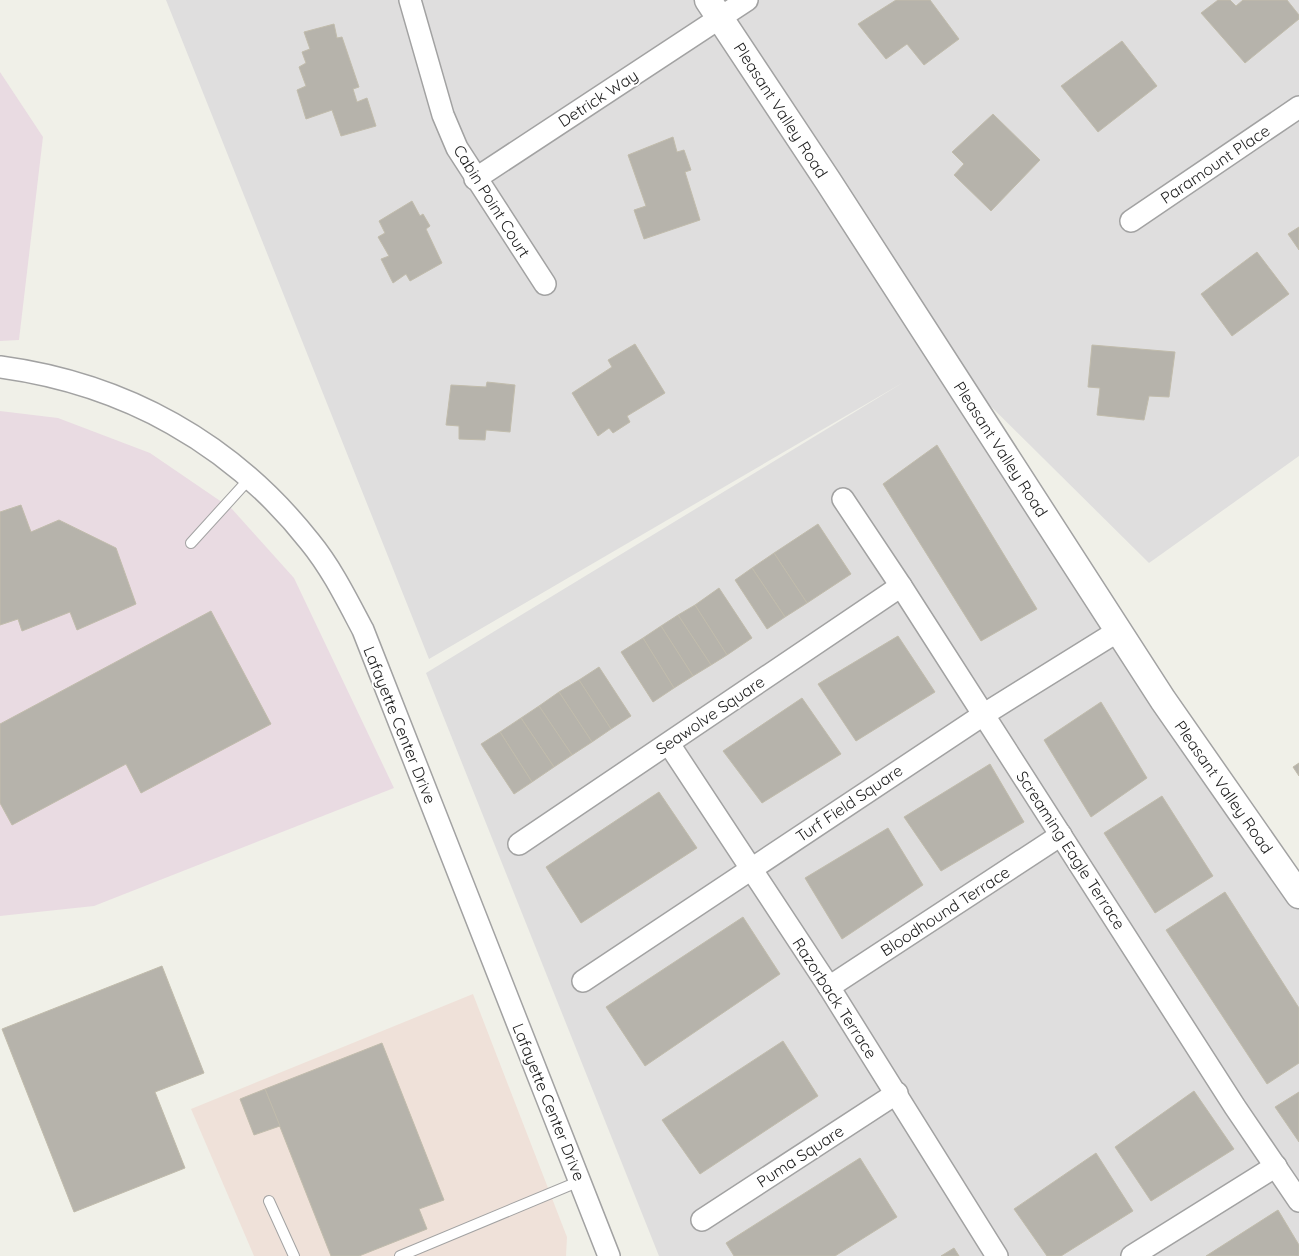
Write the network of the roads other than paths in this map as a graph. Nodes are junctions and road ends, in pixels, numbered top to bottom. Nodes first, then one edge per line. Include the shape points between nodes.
1 (410, 0) edge
2 (748, 0) edge
3 (714, 9) edge
4 (1299, 106) edge
5 (476, 179) junction
6 (1131, 221) dead end
7 (545, 284) dead end
8 (0, 367) edge
9 (250, 478) junction
10 (843, 499) dead end
11 (191, 543) dead end
12 (901, 586) junction
13 (1118, 631) junction
14 (983, 715) junction
15 (669, 744) junction
16 (1061, 836) junction
17 (519, 844) dead end
18 (750, 869) junction
19 (1299, 895) edge
20 (583, 981) dead end
21 (829, 987) junction
22 (897, 1093) junction
23 (1276, 1166) junction
24 (580, 1181) junction
25 (269, 1201) dead end
26 (1299, 1202) edge
27 (702, 1220) dead end
28 (294, 1256) edge
29 (400, 1256) edge
30 (609, 1256) edge
31 (997, 1256) edge
32 (1132, 1256) edge

1 - 5 street, Cabin Point Court via 444,115 457,148
2 - 3 street, Detrick Way
3 - 5 street, Detrick Way
3 - 13 street, Pleasant Valley Road
4 - 6 street, Paramount Place
5 - 7 street, Cabin Point Court
8 - 9 street, Lafayette Center Drive via 76,382 126,400 196,437
9 - 11 lane
9 - 24 street, Lafayette Center Drive via 311,543 340,585 363,630
10 - 12 street, Screaming Eagle Terrace
12 - 14 street, Screaming Eagle Terrace
12 - 15 street, Seawolve Square
13 - 14 street, Turf Field Square
13 - 19 street, Pleasant Valley Road
14 - 16 street, Screaming Eagle Terrace
14 - 18 street, Turf Field Square
15 - 17 street, Seawolve Square
15 - 18 street, Razorback Terrace
16 - 21 street, Bloodhound Terrace
16 - 23 street, Screaming Eagle Terrace
18 - 20 street, Turf Field Square
18 - 21 street, Razorback Terrace
21 - 22 street, Razorback Terrace
22 - 27 street, Puma Square
22 - 31 street, Razorback Terrace
23 - 26 street, Screaming Eagle Terrace
23 - 32 street
24 - 29 lane
24 - 30 street, Lafayette Center Drive
25 - 28 lane

